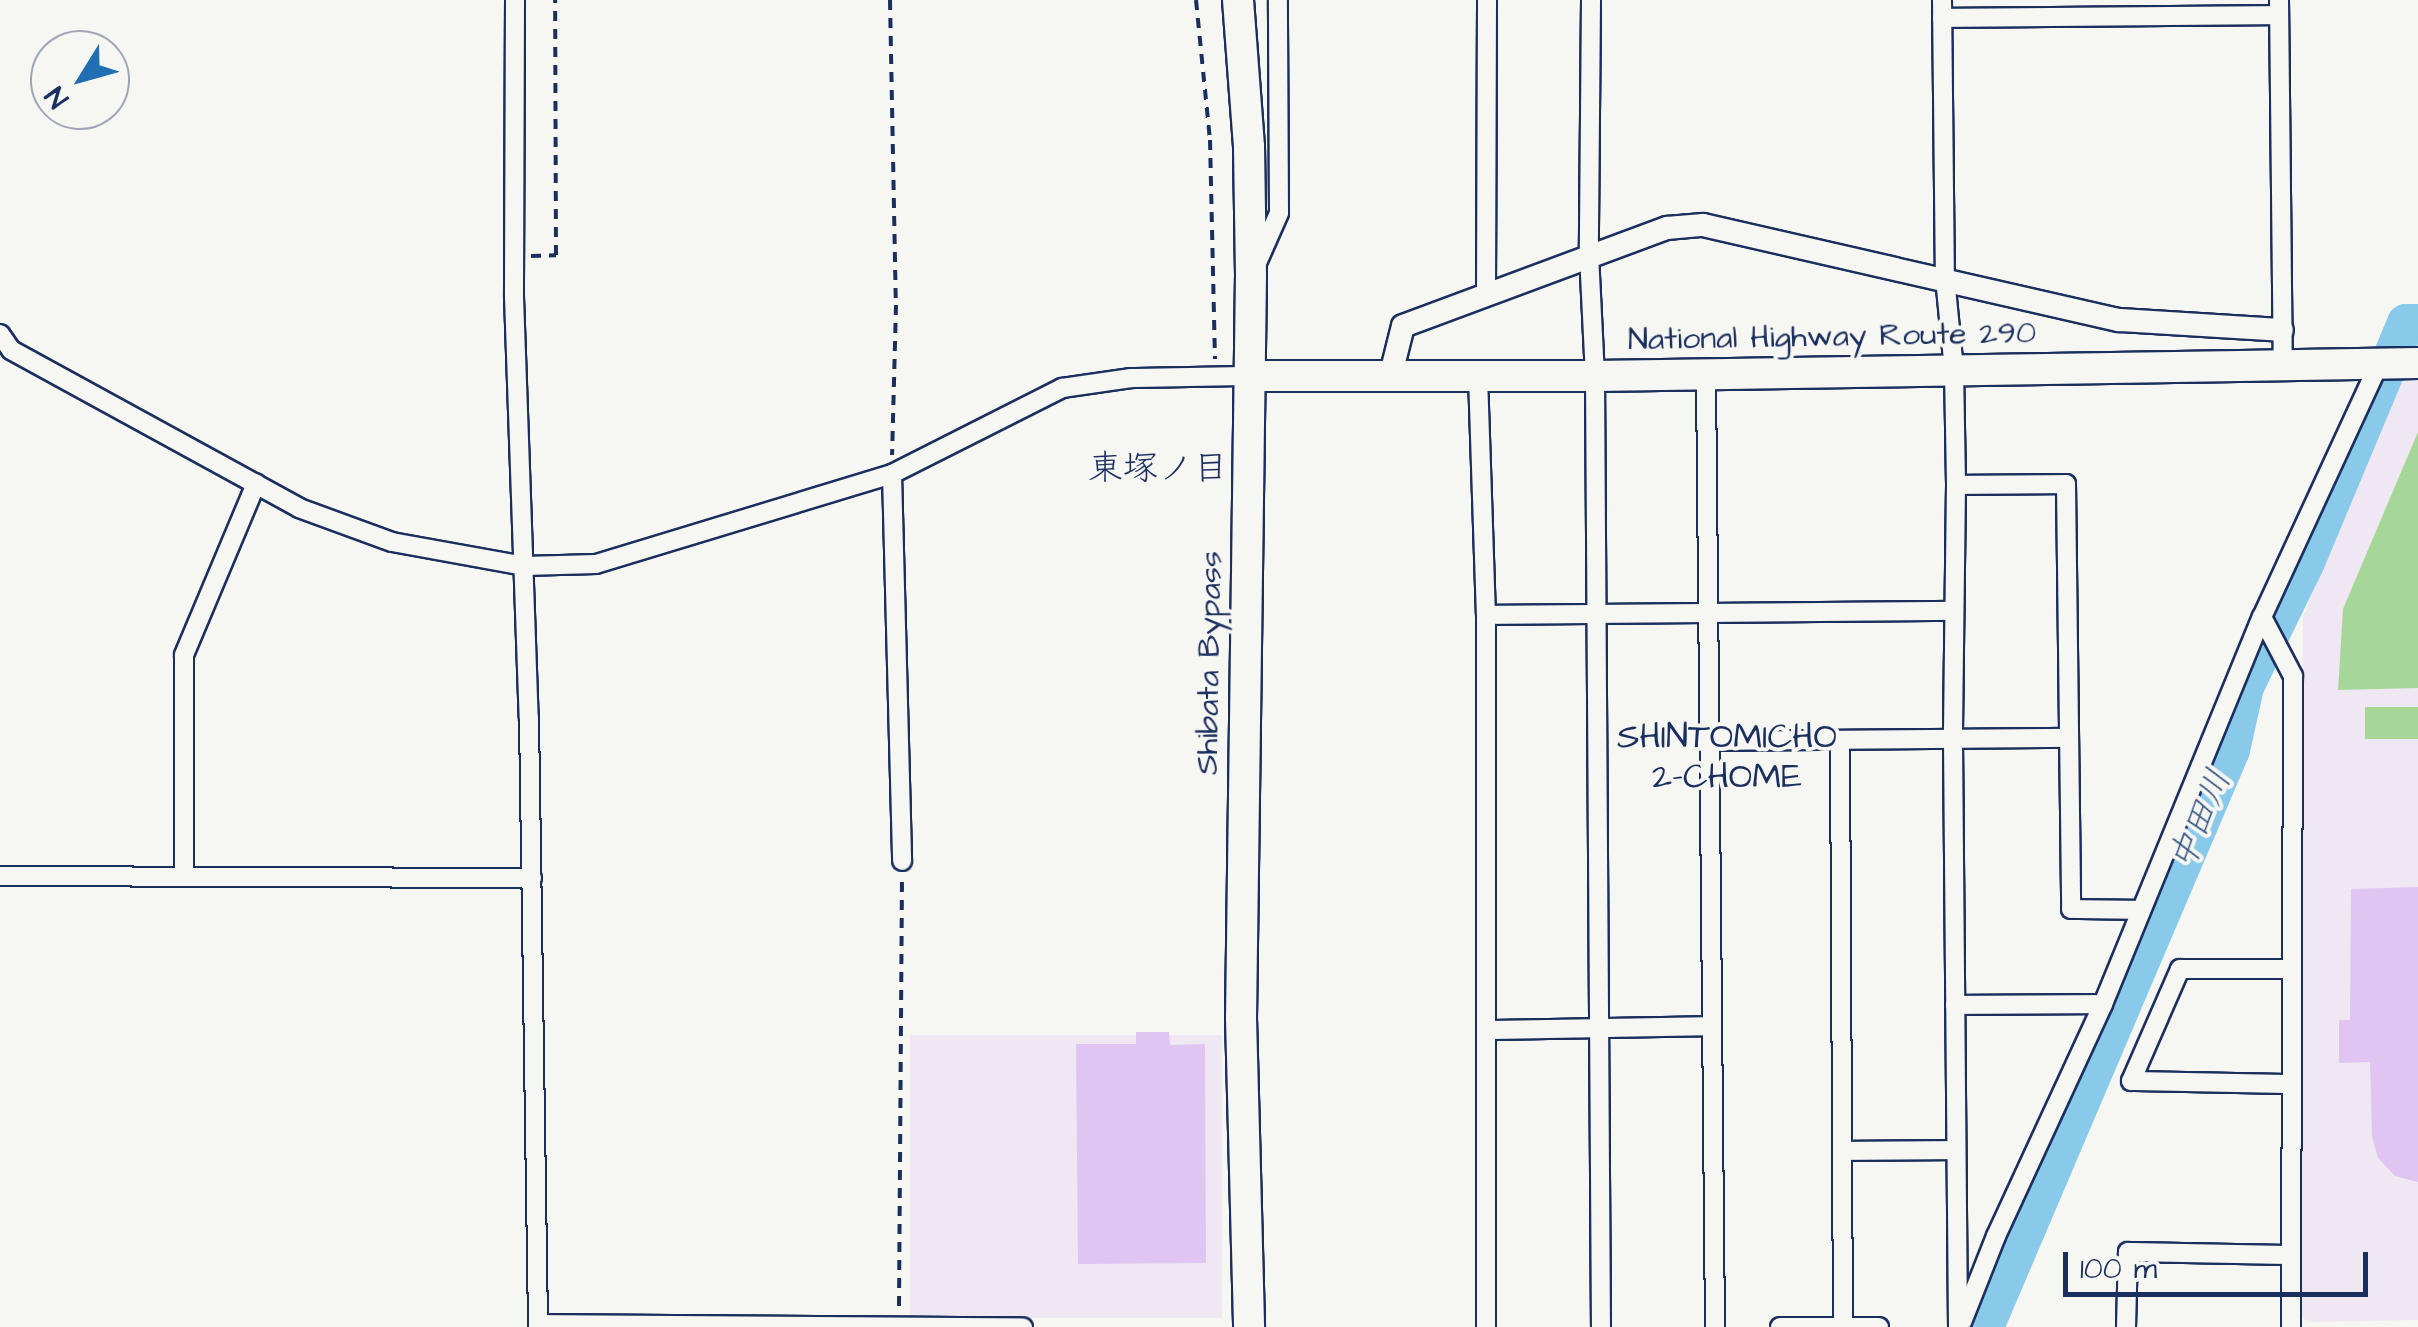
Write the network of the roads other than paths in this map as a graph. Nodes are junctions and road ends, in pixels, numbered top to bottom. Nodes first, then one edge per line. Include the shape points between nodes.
1 (516, 0) edge
2 (1238, 0) edge
3 (1278, 0) edge
4 (1488, 0) edge
5 (1591, 0) edge
6 (2279, 8) edge
7 (1942, 9) edge
8 (1589, 254) junction
9 (1251, 275) junction
10 (1945, 278) junction
11 (1486, 292) junction
12 (2282, 330) junction
13 (4, 345) edge
14 (2414, 363) edge
15 (2379, 364) junction
16 (2283, 365) junction
17 (1954, 368) junction
18 (1391, 374) junction
19 (1706, 375) junction
20 (1248, 376) junction
21 (1478, 376) junction
22 (1595, 376) junction
23 (892, 474) junction
24 (256, 484) junction
25 (1956, 485) junction
26 (524, 566) junction
27 (1953, 611) junction
28 (1709, 612) junction
29 (1597, 613) junction
30 (1486, 615) junction
31 (2262, 617) junction
32 (2067, 738) junction
33 (1710, 741) junction
34 (1840, 742) junction
35 (1953, 742) junction
36 (902, 861) road end
37 (0, 876) edge
38 (184, 877) junction
39 (532, 878) junction
40 (2139, 910) junction
41 (2290, 969) junction
42 (2103, 1004) junction
43 (1955, 1005) junction
44 (1710, 1026) junction
45 (1601, 1027) junction
46 (1486, 1030) junction
47 (2290, 1084) junction
48 (1843, 1150) junction
49 (1954, 1150) junction
50 (2290, 1256) junction
51 (538, 1326) edge
52 (1844, 1326) edge
53 (1023, 1327) edge
54 (1248, 1327) edge
55 (1486, 1327) edge
56 (1601, 1327) edge
57 (1714, 1327) edge
58 (1780, 1327) edge
59 (1880, 1327) edge
60 (1959, 1327) edge
61 (2126, 1327) edge
62 (2291, 1327) edge

1 - 26 street
2 - 9 highway, Shibata Bypass
3 - 9 street via 1279,213
4 - 11 street
5 - 8 street
6 - 7 street
6 - 12 street
7 - 10 street
8 - 10 street via 1667,228 1703,225
8 - 11 street
8 - 22 street
9 - 20 highway, Shibata Bypass
10 - 12 street via 2119,320
10 - 17 street
11 - 18 street via 1403,326
12 - 16 street
13 - 24 street
14 - 15 highway, National Highway Route 290
15 - 16 highway, National Highway Route 290
15 - 31 street
16 - 17 highway, National Highway Route 290
17 - 19 highway, National Highway Route 290
17 - 25 street
18 - 20 highway, National Highway Route 290
18 - 21 highway, National Highway Route 290
19 - 22 highway, National Highway Route 290
19 - 28 street
20 - 23 street via 1131,378 1062,388
20 - 54 highway, Shibata Bypass via 1241,1018
21 - 22 highway, National Highway Route 290
21 - 30 street
22 - 29 street
23 - 26 street via 596,564
23 - 36 street
24 - 26 street via 299,508 392,542
24 - 38 street via 184,655
25 - 27 street
25 - 32 street via 2066,484
26 - 39 street
27 - 28 street
27 - 35 street
28 - 29 street
28 - 33 street
29 - 30 street
29 - 45 street
30 - 46 street
31 - 40 street
31 - 41 street via 2293,676
32 - 35 street
32 - 40 street via 2072,908
33 - 34 street
33 - 44 street
34 - 35 street
34 - 48 street
35 - 43 street
37 - 38 street
38 - 39 street
39 - 51 street
40 - 42 street
41 - 47 street
41 - 47 street via 2180,968 2131,1081
42 - 43 street
42 - 60 street
43 - 49 street
44 - 45 street
44 - 57 street
45 - 46 street
45 - 56 street
46 - 55 street
47 - 50 street
48 - 49 street
48 - 52 street
49 - 60 street
50 - 61 street via 2128,1252
50 - 62 street
51 - 53 street
52 - 58 street
52 - 59 street

